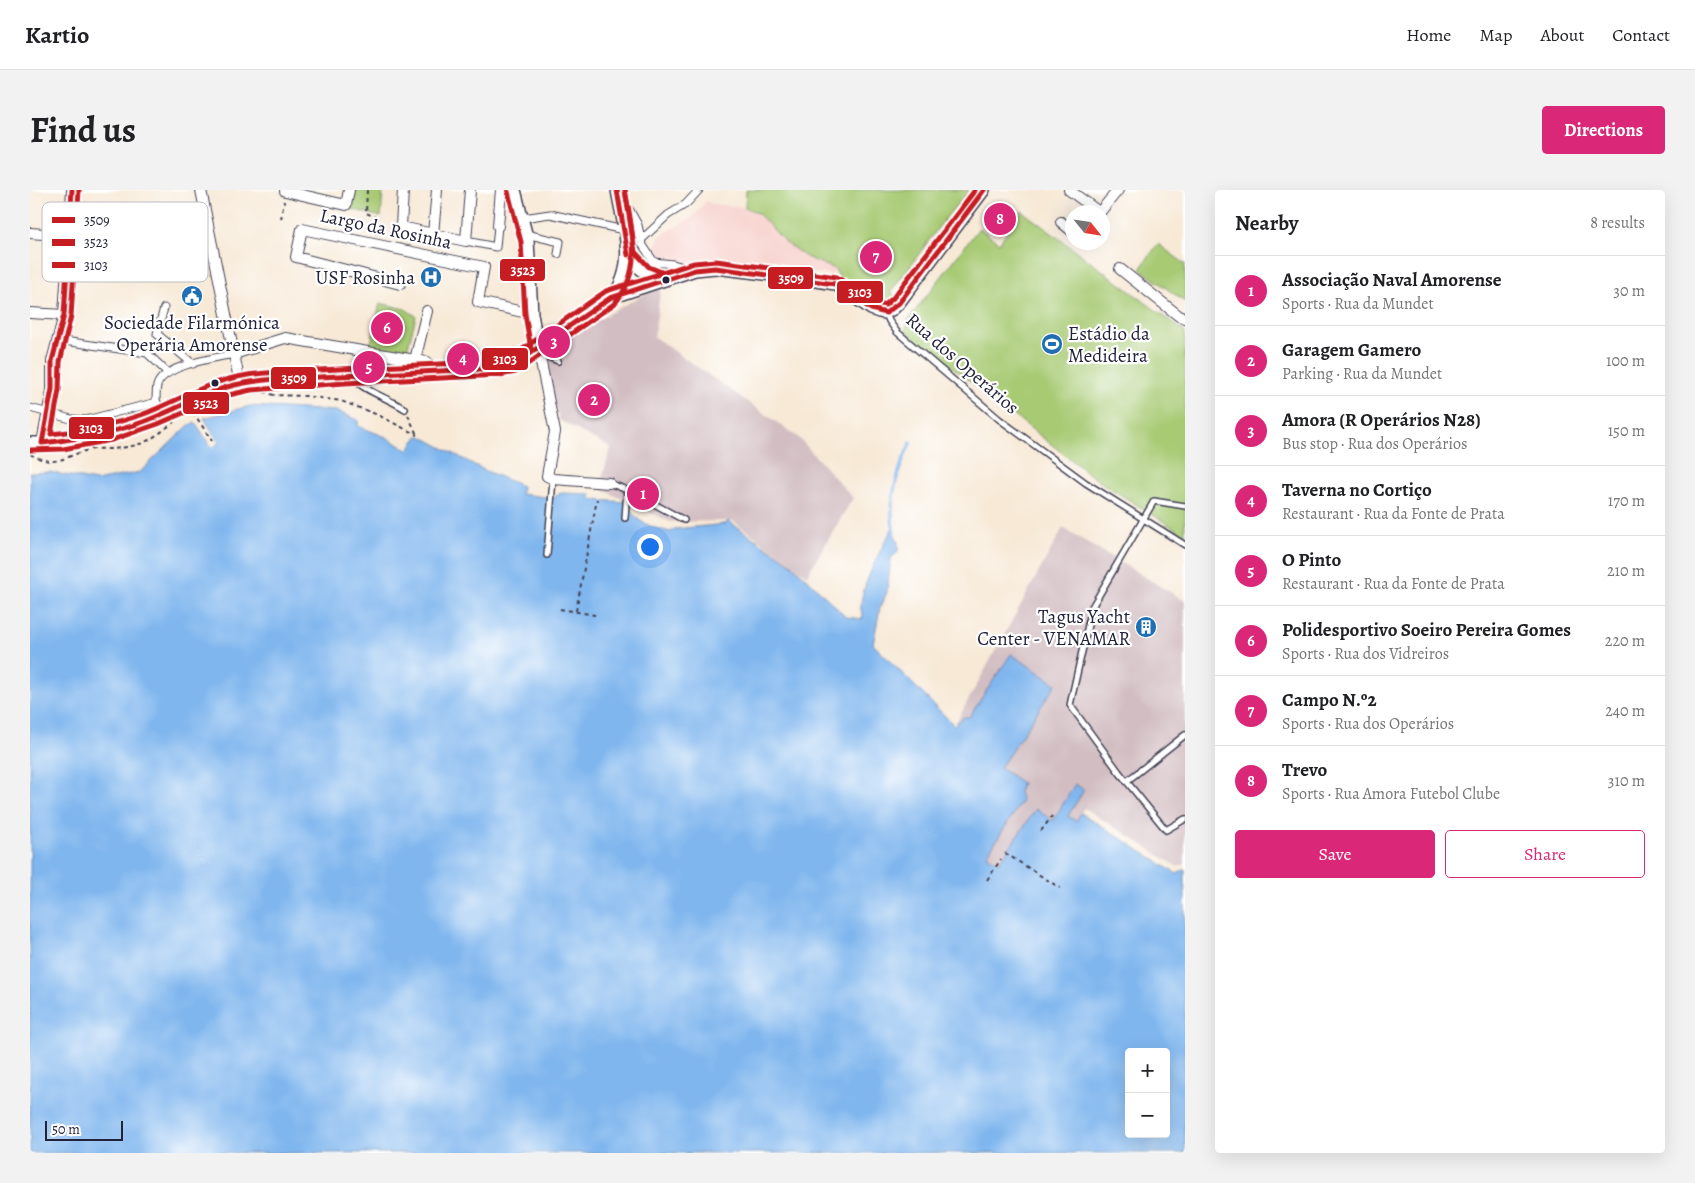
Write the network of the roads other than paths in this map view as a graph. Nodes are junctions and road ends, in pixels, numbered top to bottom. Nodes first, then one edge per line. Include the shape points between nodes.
1 (349, 190) edge
2 (403, 190) edge
3 (436, 190) edge
4 (470, 190) edge
5 (501, 190) edge
6 (515, 190) edge
7 (699, 190) edge
8 (984, 190) edge
9 (1069, 190) edge
10 (1118, 190) edge
11 (285, 191) road end
12 (618, 196) edge
13 (1090, 205) edge
14 (1106, 205) edge
15 (522, 218) junction
16 (1060, 222) dead end
17 (208, 225) edge
18 (498, 226) joint
19 (1065, 226) edge
20 (624, 230) junction
21 (433, 234) junction
22 (526, 234) junction
23 (642, 240) junction
24 (466, 241) junction
25 (558, 254) dead end
26 (628, 255) junction
27 (1120, 269) dead end
28 (695, 270) junction
29 (662, 280) junction
30 (67, 282) edge
31 (400, 284) dead end
32 (610, 298) junction
33 (164, 308) dead end
34 (427, 311) dead end
35 (886, 312) junction
36 (30, 313) edge
37 (532, 314) junction
38 (64, 315) junction
39 (1185, 318) edge
40 (57, 340) junction
41 (538, 350) junction
42 (234, 354) junction
43 (414, 360) junction
44 (558, 361) dead end
45 (193, 364) junction
46 (426, 372) junction
47 (168, 373) junction
48 (349, 375) junction
49 (240, 384) junction
50 (157, 402) junction
51 (30, 408) edge
52 (405, 409) road end
53 (48, 413) junction
54 (156, 417) junction
55 (30, 443) edge
56 (42, 443) junction
57 (553, 479) junction
58 (610, 483) joint
59 (627, 490) junction
60 (1185, 506) edge
61 (625, 518) dead end
62 (1143, 519) junction
63 (684, 520) dead end
64 (1185, 545) edge
65 (547, 555) dead end
66 (1185, 735) edge
67 (1127, 782) junction
68 (1185, 819) edge

1 - 11 street via 346,205
2 - 21 street via 401,227
3 - 21 street
4 - 24 street
5 - 18 street
6 - 15 street
7 - 23 street
8 - 35 street via 900,303
9 - 13 street
10 - 14 street
12 - 20 street
12 - 23 street via 638,225
15 - 20 street via 550,214
15 - 22 street
16 - 19 street
17 - 42 street
18 - 24 street via 496,247
20 - 26 street
21 - 24 street
22 - 25 street via 560,242
22 - 37 street
23 - 28 street via 654,262
26 - 29 street via 645,274
26 - 32 street via 622,282
27 - 39 street
28 - 29 street, Rua dos Operários
28 - 35 street, Rua dos Operários via 715,268 835,284 871,309
29 - 32 street, Rua dos Operários
30 - 38 street
31 - 37 street, Largo da Rosinha via 296,256 302,229 484,267 478,302
32 - 41 street, Rua dos Operários
33 - 45 street via 157,334
34 - 43 street
35 - 62 lane, Rua dos Operários via 897,332 998,419 1086,483
36 - 38 street
37 - 41 street
38 - 40 street
40 - 47 street via 147,353
40 - 53 street via 52,360
41 - 44 lane
41 - 46 street, Rua dos Operários via 500,368
41 - 57 street via 555,432 547,476
42 - 43 street via 285,338
42 - 45 street
42 - 49 street
43 - 46 street via 427,362
45 - 47 street
46 - 48 street, Rua dos Operários
47 - 50 street via 157,385
48 - 49 street, Rua dos Operários
48 - 52 lane via 360,387
49 - 54 street, Rua dos Operários via 203,395
50 - 53 street via 86,420
50 - 54 street
51 - 53 street
53 - 56 street
54 - 56 street, Rua dos Operários via 88,437
55 - 56 street, Rua dos Operários
57 - 58 street
57 - 65 lane
58 - 59 lane
59 - 61 lane
59 - 63 lane
60 - 62 lane via 1154,501
62 - 64 lane, Rua dos Operários
62 - 67 lane via 1092,607 1070,706
66 - 67 lane
67 - 68 lane via 1166,830

